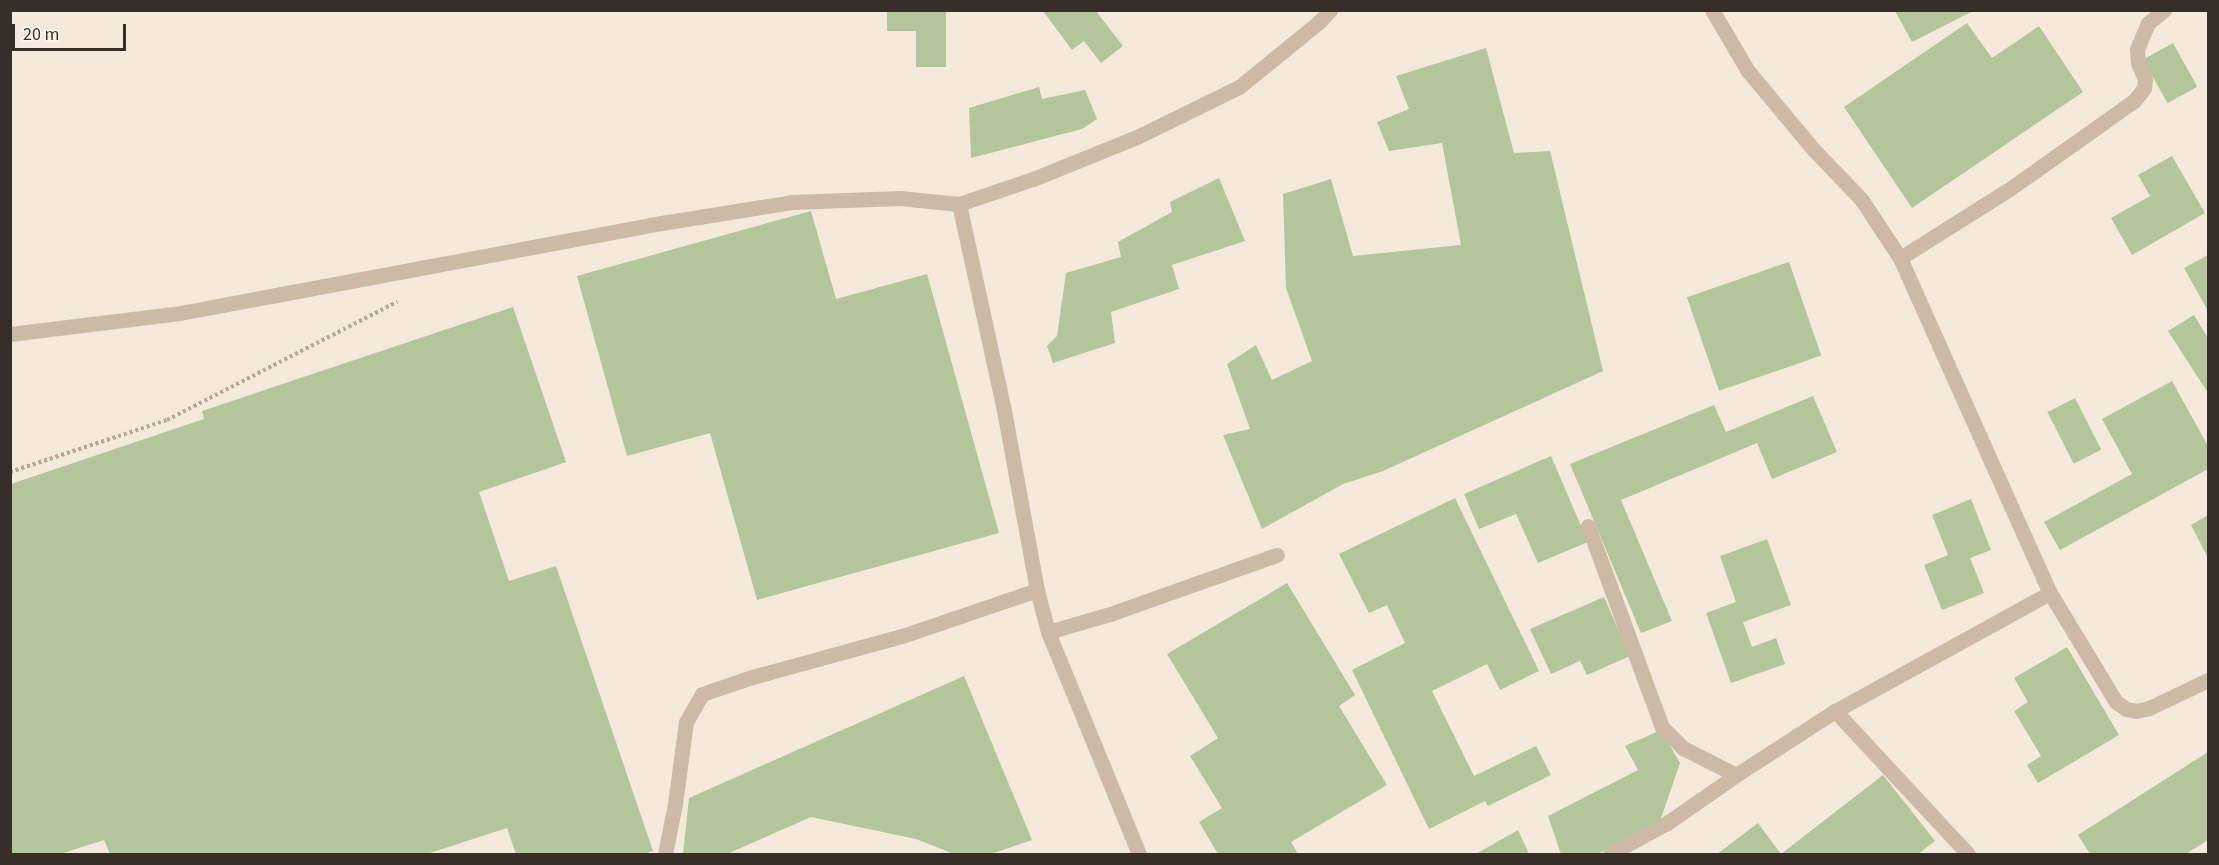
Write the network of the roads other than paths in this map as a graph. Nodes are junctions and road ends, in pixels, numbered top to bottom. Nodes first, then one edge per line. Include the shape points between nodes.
1 (1330, 10) edge
2 (1712, 10) edge
3 (2164, 10) edge
4 (959, 204) junction
5 (1900, 258) junction
6 (10, 334) edge
7 (1588, 526) dead end
8 (1277, 555) dead end
9 (1037, 590) junction
10 (2050, 594) junction
11 (1048, 632) junction
12 (2208, 680) edge
13 (1835, 711) junction
14 (1736, 775) junction
15 (665, 855) edge
16 (1139, 855) edge
17 (1610, 855) edge
18 (1968, 855) edge

1 - 4 lane via 1239,87 1137,137
2 - 5 lane via 1748,71 1813,149 1862,199
3 - 5 lane via 2148,23 2137,49 2145,79 2144,88 2134,101 2011,188
4 - 6 lane via 900,198 792,202 180,313
4 - 9 lane via 1003,405
5 - 10 lane
7 - 14 lane via 1662,726 1683,748
8 - 11 lane
9 - 11 lane
9 - 15 lane via 902,636 702,694 686,722
10 - 12 lane via 2116,702 2126,709 2149,708
10 - 13 lane
11 - 16 lane
13 - 14 lane
13 - 18 lane
14 - 17 lane via 1666,824

